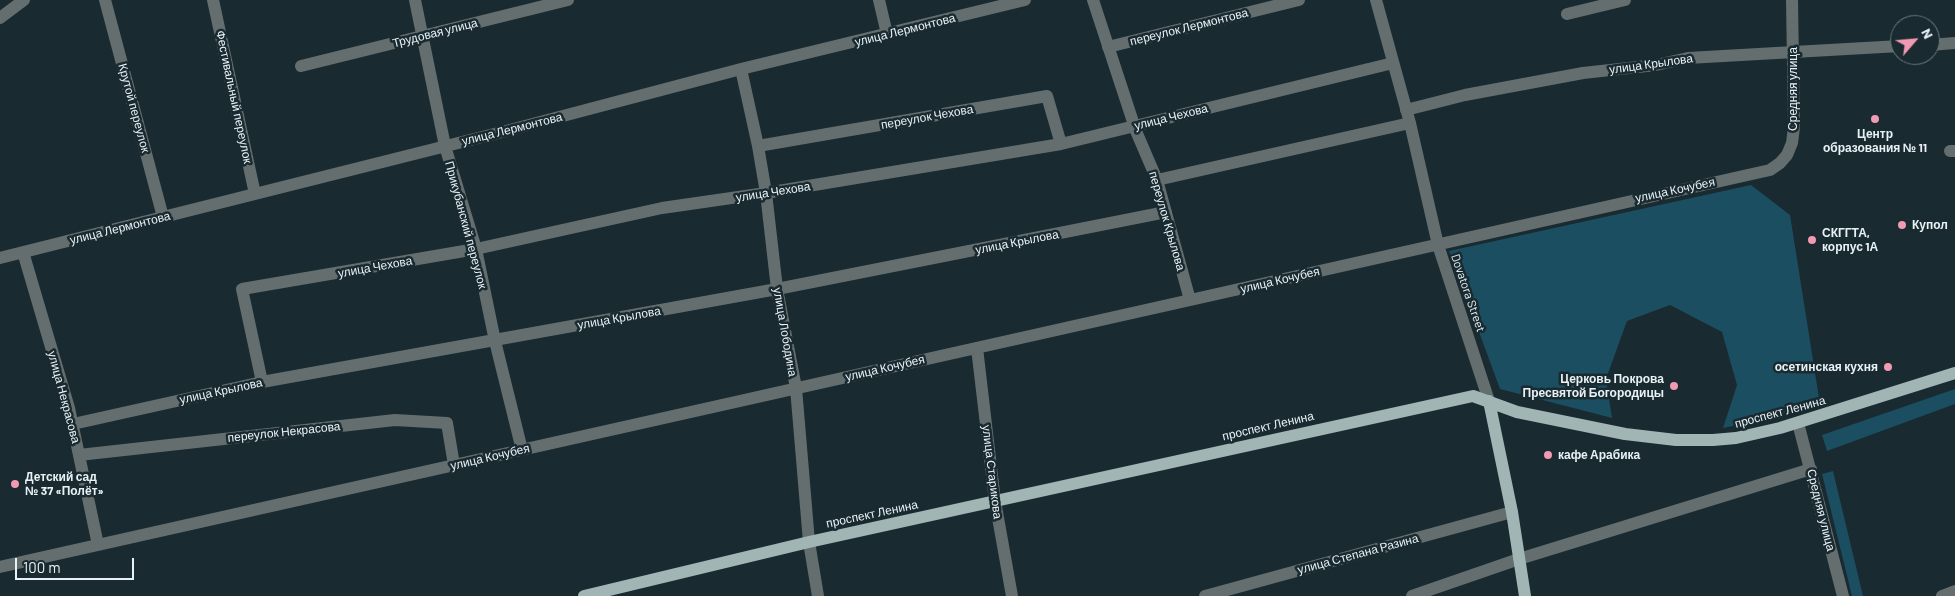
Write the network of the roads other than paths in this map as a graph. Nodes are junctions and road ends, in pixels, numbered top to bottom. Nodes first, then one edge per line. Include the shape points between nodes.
1 (24, 0) edge
2 (104, 0) edge
3 (213, 0) edge
4 (415, 0) edge
5 (568, 0) edge
6 (879, 0) edge
7 (1025, 0) edge
8 (1093, 0) edge
9 (1299, 0) edge
10 (1376, 0) edge
11 (1625, 0) edge
12 (1792, 0) edge
13 (1567, 14) dead end
14 (0, 18) edge
15 (887, 34) junction
16 (422, 36) junction
17 (1955, 43) edge
18 (1940, 44) edge
19 (1108, 47) junction
20 (1890, 47) edge
21 (1792, 53) junction
22 (1393, 63) junction
23 (301, 66) dead end
24 (741, 69) junction
25 (1408, 117) junction
26 (1134, 126) junction
27 (1061, 144) junction
28 (445, 146) junction
29 (758, 146) junction
30 (1770, 170) joint
31 (1157, 180) junction
32 (766, 193) junction
33 (255, 194) junction
34 (1166, 212) junction
35 (163, 217) junction
36 (1438, 245) junction
37 (476, 249) junction
38 (23, 252) junction
39 (0, 258) edge
40 (777, 289) junction
41 (1190, 300) junction
42 (494, 341) junction
43 (977, 348) junction
44 (1955, 373) edge
45 (262, 382) junction
46 (796, 388) junction
47 (1490, 401) junction
48 (1798, 423) junction
49 (72, 424) junction
50 (522, 450) junction
51 (79, 455) junction
52 (454, 465) junction
53 (1810, 469) junction
54 (995, 501) junction
55 (1512, 512) junction
56 (809, 542) junction
57 (98, 545) junction
58 (1519, 559) junction
59 (0, 567) edge
60 (1955, 591) edge
61 (584, 596) edge
62 (818, 596) edge
63 (1012, 596) edge
64 (1205, 596) edge
65 (1412, 596) edge
66 (1525, 596) edge
67 (1843, 596) edge
68 (1942, 596) edge

1 - 14 street
2 - 35 street, Крутой переулок
3 - 33 street, Фестивальный переулок
4 - 16 street, Прикубанский переулок
5 - 16 street, Трудовая улица
6 - 15 street
7 - 15 street, улица Лермонтова
8 - 19 street, переулок Крылова
9 - 19 street, переулок Лермонтова
10 - 22 street, Dovatora Street
11 - 13 street
12 - 21 street, Средняя улица
15 - 24 street, улица Лермонтова
16 - 23 street, Трудовая улица
16 - 28 street, Прикубанский переулок
17 - 18 street
19 - 26 street, переулок Крылова
20 - 21 street, улица Крылова
21 - 25 street, улица Крылова via 1688,58 1583,73 1465,95
21 - 30 street, Средняя улица via 1792,143 1787,155
22 - 25 street, Dovatora Street
22 - 26 street, улица Чехова
24 - 28 street, улица Лермонтова
24 - 29 street, улица Лободина
25 - 31 street, улица Крылова
25 - 36 street, Dovatora Street
26 - 27 street, улица Чехова
26 - 31 street, переулок Крылова
27 - 29 street, переулок Чехова via 1047,96
27 - 32 street, улица Чехова
28 - 33 street, улица Лермонтова
28 - 37 street, Прикубанский переулок
29 - 32 street, улица Лободина
30 - 36 street, улица Кочубея
31 - 34 street, переулок Крылова
32 - 37 street, улица Чехова via 662,208
32 - 40 street, улица Лободина
33 - 35 street, улица Лермонтова
34 - 40 street, улица Крылова
34 - 41 street, переулок Крылова
35 - 38 street, улица Лермонтова
36 - 41 street, улица Кочубея
36 - 47 street, Dovatora Street
37 - 42 street, Прикубанский переулок
37 - 45 street, улица Чехова via 242,289
38 - 39 street, улица Лермонтова
38 - 49 street, улица Некрасова
40 - 42 street, улица Крылова
40 - 46 street, улица Лободина
41 - 43 street, улица Кочубея
42 - 45 street, улица Крылова
42 - 50 street, Прикубанский переулок
43 - 46 street, улица Кочубея
43 - 54 street, улица Старикова
44 - 48 main road, проспект Ленина
45 - 49 street, улица Крылова
46 - 50 street, улица Кочубея
46 - 56 street, улица Лободина
47 - 48 main road, проспект Ленина via 1517,412 1569,423 1676,440 1736,438
47 - 54 main road, проспект Ленина via 1473,396 1448,400
47 - 55 main road, Dovatora Street
48 - 53 street, Средняя улица
49 - 51 street, улица Некрасова
50 - 52 street, улица Кочубея
51 - 52 street, переулок Некрасова via 395,420 448,423
51 - 57 street, улица Некрасова
52 - 57 street, улица Кочубея
53 - 58 street
53 - 67 street, Средняя улица
54 - 56 main road, проспект Ленина
54 - 63 street, улица Старикова
55 - 58 main road, Dovatora Street
55 - 64 street, улица Степана Разина
56 - 61 main road, проспект Ленина
56 - 62 street, улица Лободина
57 - 59 street, улица Кочубея
58 - 65 street
58 - 66 main road, Dovatora Street
60 - 68 street

